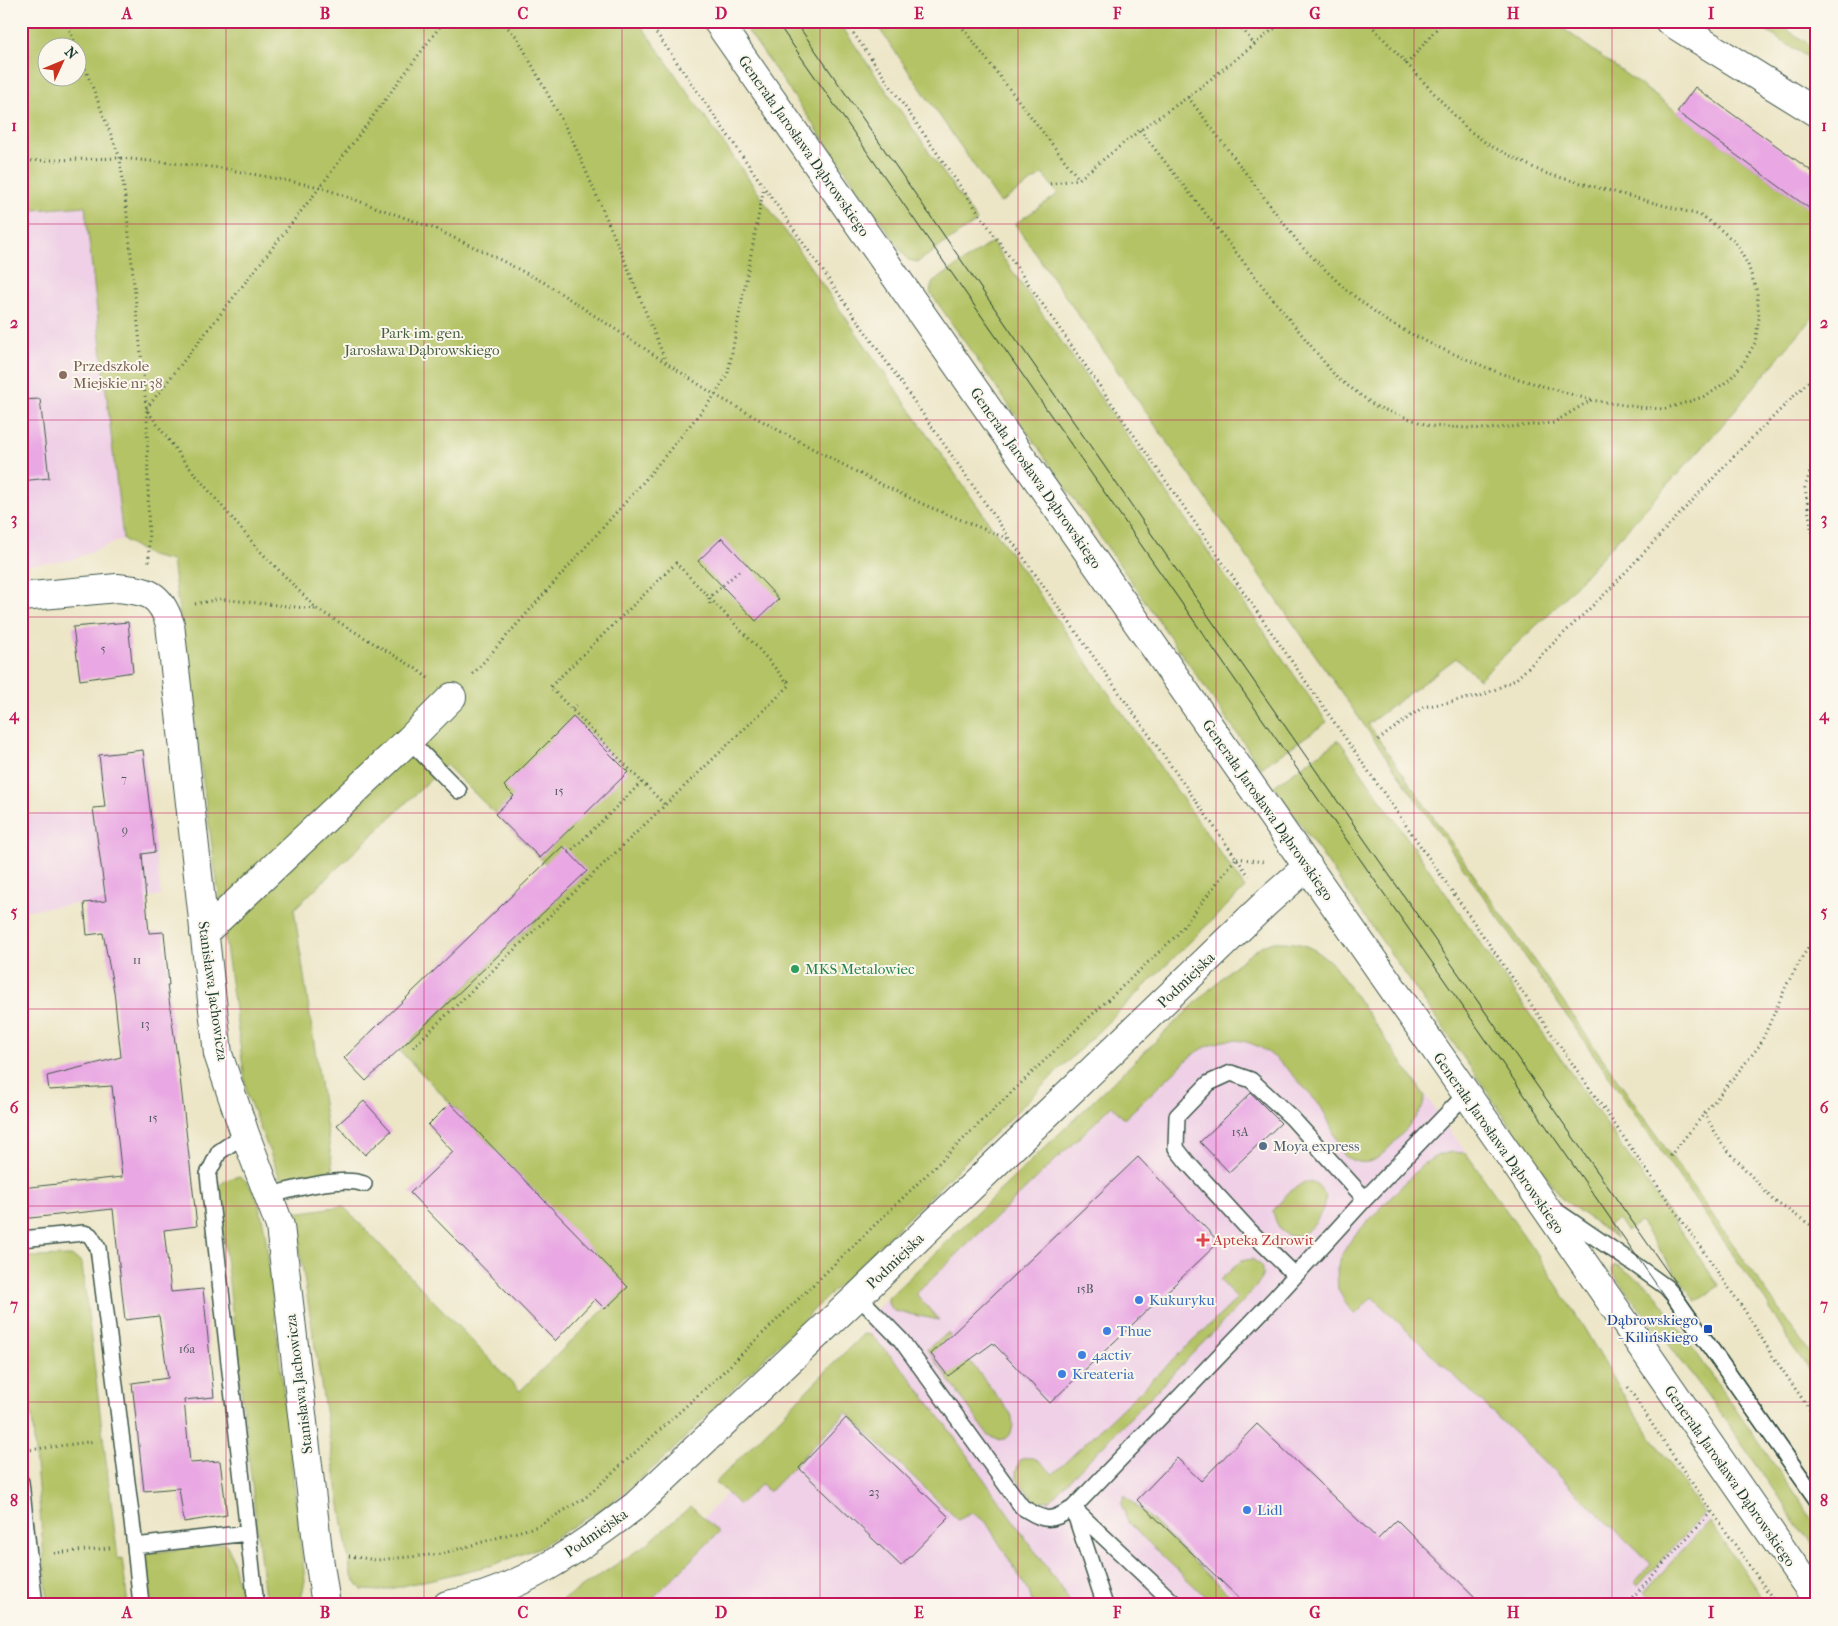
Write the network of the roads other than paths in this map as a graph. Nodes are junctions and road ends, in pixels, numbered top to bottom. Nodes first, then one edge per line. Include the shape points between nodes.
1 (717, 21) edge
2 (1669, 21) edge
3 (1817, 113) edge
4 (21, 597) edge
5 (452, 697) road end
6 (409, 740) junction
7 (458, 791) dead end
8 (1308, 866) junction
9 (204, 933) junction
10 (1466, 1094) junction
11 (244, 1134) junction
12 (364, 1184) dead end
13 (269, 1195) junction
14 (1364, 1199) junction
15 (1539, 1200) junction
16 (21, 1239) edge
17 (1295, 1275) junction
18 (858, 1296) junction
19 (21, 1482) edge
20 (1817, 1500) edge
21 (1073, 1508) junction
22 (248, 1533) junction
23 (135, 1546) junction
24 (25, 1556) edge
25 (1817, 1600) edge
26 (35, 1605) edge
27 (140, 1605) edge
28 (256, 1605) edge
29 (326, 1605) edge
30 (447, 1605) edge
31 (1105, 1605) edge
32 (1176, 1605) edge

1 - 8 street, Generała Jarosława Dąbrowskiego
2 - 3 street
4 - 9 street, Stanisława Jachowicza via 132,589 158,600 165,610 170,624
5 - 6 street
6 - 7 lane
6 - 9 street
8 - 10 street, Generała Jarosława Dąbrowskiego
8 - 18 street, Podmiejska
9 - 11 street, Stanisława Jachowicza via 218,1054
10 - 14 lane
10 - 15 street, Generała Jarosława Dąbrowskiego
11 - 13 street, Stanisława Jachowicza
11 - 22 lane via 219,1152 208,1174
12 - 13 lane via 336,1182
13 - 29 street, Stanisława Jachowicza via 280,1226
14 - 17 lane
14 - 17 lane via 1292,1118 1251,1080 1231,1073 1209,1083 1177,1116 1176,1148 1250,1231
15 - 20 lane via 1666,1287
15 - 25 street, Generała Jarosława Dąbrowskiego
16 - 23 lane via 78,1233 90,1236 98,1248
17 - 21 lane
18 - 21 lane via 901,1340 1022,1508 1042,1519 1058,1518
18 - 30 street, Podmiejska via 636,1505 600,1533 502,1589
19 - 24 lane
21 - 31 lane
21 - 32 lane
22 - 23 lane
22 - 28 lane
23 - 27 lane
24 - 26 lane

